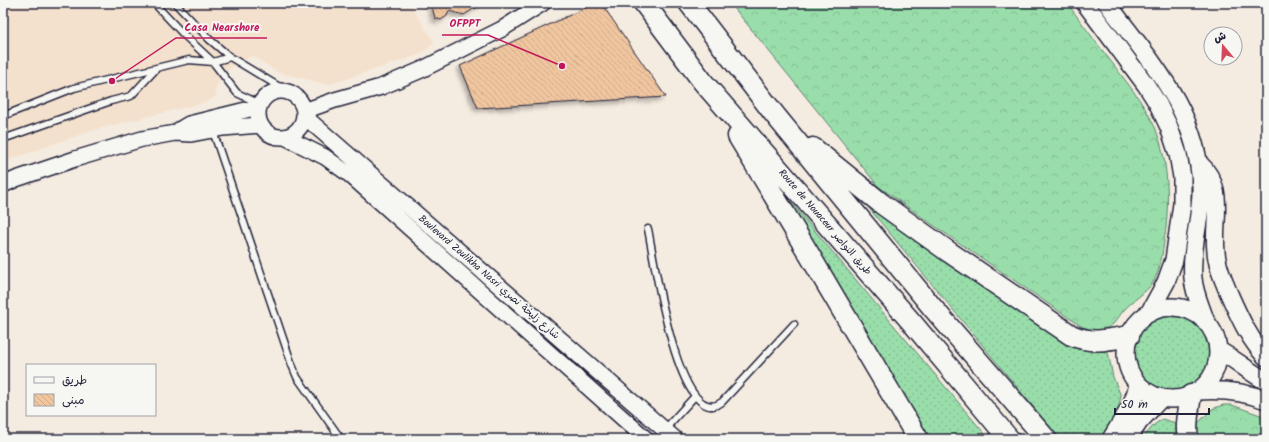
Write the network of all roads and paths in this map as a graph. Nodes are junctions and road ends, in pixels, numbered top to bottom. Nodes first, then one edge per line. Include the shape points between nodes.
1 (154, 3) edge
2 (175, 3) edge
3 (543, 3) edge
4 (644, 3) edge
5 (689, 3) edge
6 (1085, 3) edge
7 (1108, 3) edge
8 (230, 56) junction
9 (213, 62) junction
10 (157, 68) junction
11 (703, 82) junction
12 (291, 94) junction
13 (335, 100) junction
14 (259, 106) junction
15 (304, 114) junction
16 (775, 115) junction
17 (3, 116) edge
18 (260, 125) junction
19 (212, 130) junction
20 (175, 133) junction
21 (285, 137) junction
22 (3, 139) edge
23 (1199, 163) junction
24 (3, 185) edge
25 (648, 229) dead end
26 (1149, 313) junction
27 (1206, 322) junction
28 (794, 324) dead end
29 (1129, 336) junction
30 (1218, 350) junction
31 (1266, 357) edge
32 (1266, 382) edge
33 (1138, 386) junction
34 (1194, 393) junction
35 (695, 396) junction
36 (1161, 398) junction
37 (1266, 400) edge
38 (670, 435) edge
39 (341, 439) edge
40 (646, 439) edge
41 (918, 439) edge
42 (1009, 439) edge
43 (1046, 439) edge
44 (1111, 439) edge
45 (1128, 439) edge
46 (1188, 439) edge

1 - 9 lane
2 - 8 lane via 209,39
3 - 13 street via 502,29 421,70 381,87
4 - 11 highway, Route de Nouaceur طريق النواصر
5 - 16 highway
6 - 26 main road via 1146,84 1169,127 1178,154 1182,177 1182,204 1174,260 1166,282
7 - 23 main road via 1171,90 1185,115
8 - 9 lane
8 - 12 lane
9 - 10 lane via 189,60
9 - 14 lane via 238,93
10 - 17 lane via 74,88
10 - 22 lane via 131,96
11 - 41 highway via 806,249
11 - 42 highway, Route de Nouaceur طريق النواصر via 914,325
12 - 13 street
12 - 14 street via 280,91 272,93 265,97
12 - 15 street via 301,103
13 - 15 street
14 - 18 street
14 - 20 street via 189,124
15 - 21 street via 299,128
15 - 38 street, Boulevard Zoulikha Nasri شارع زليخة نصري
16 - 29 highway via 882,204 1071,335 1094,341
16 - 43 highway via 932,307
18 - 19 street
18 - 21 street via 272,136
19 - 20 street via 191,134
19 - 39 lane via 297,377
20 - 24 street via 142,139 75,159
21 - 40 street, Boulevard Zoulikha Nasri شارع زليخة نصري via 325,157 350,175
23 - 27 main road via 1201,188 1192,270
23 - 31 main road via 1209,174 1217,194 1216,249 1222,277 1244,327
25 - 35 lane via 671,344
26 - 27 main road via 1166,307 1183,308 1196,313
26 - 29 main road via 1137,322
27 - 30 main road via 1215,337
28 - 35 lane via 722,402 708,406
29 - 33 main road via 1126,364
30 - 32 main road
30 - 34 main road via 1217,364 1210,380
33 - 36 main road via 1147,393
33 - 44 main road via 1131,406
34 - 36 main road via 1174,399
34 - 37 main road via 1232,391
34 - 46 highway via 1187,419
35 - 38 lane
36 - 45 main road via 1139,422

